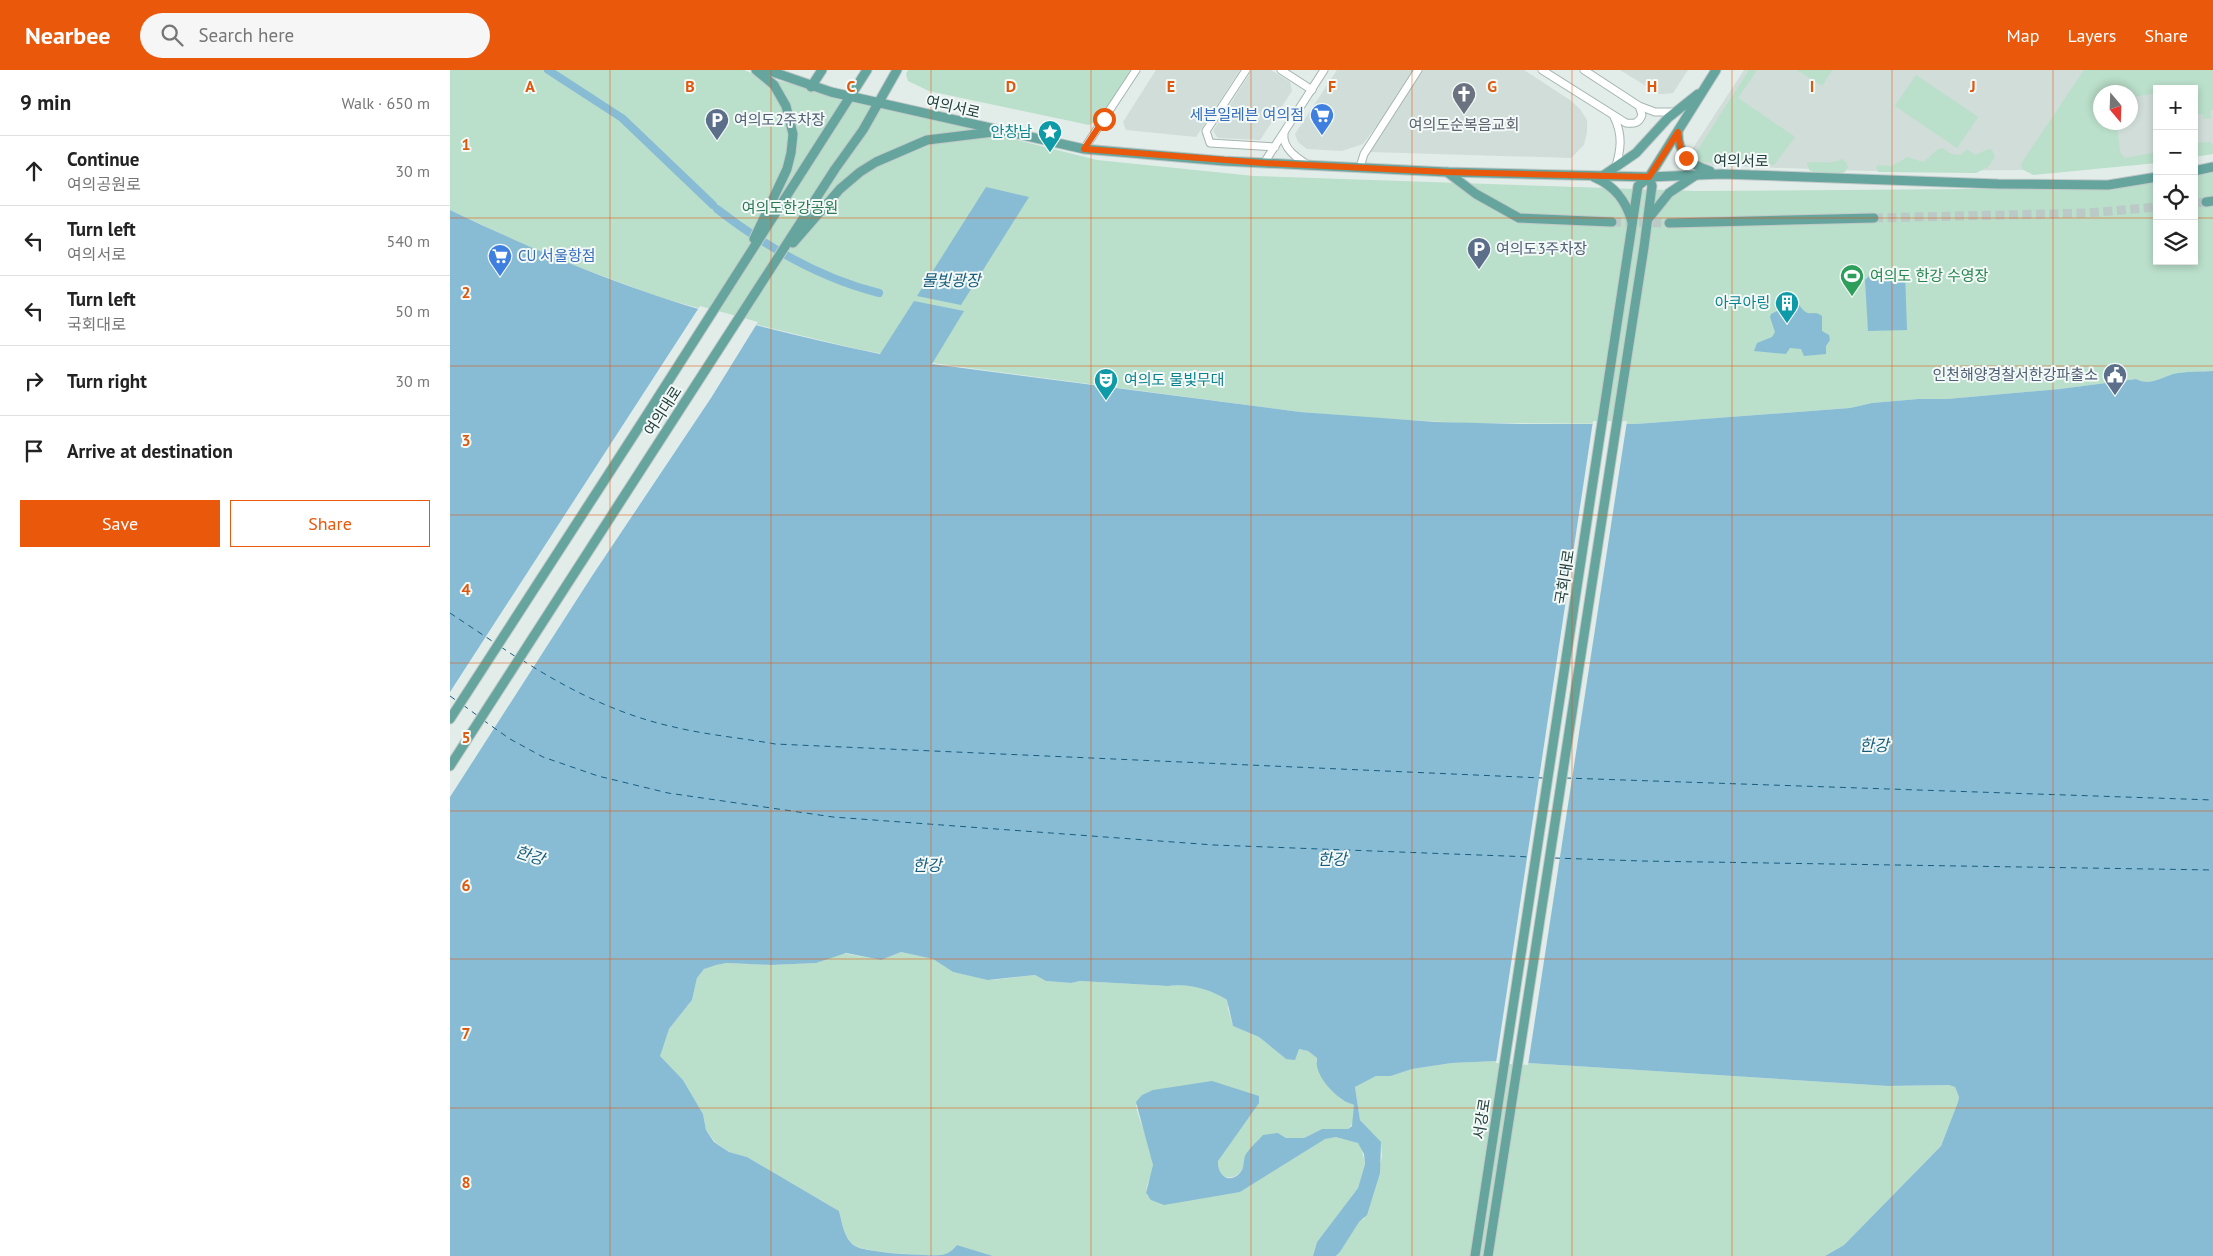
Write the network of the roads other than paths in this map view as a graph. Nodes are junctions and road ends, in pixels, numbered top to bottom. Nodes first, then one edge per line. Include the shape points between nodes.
1 (756, 70) edge
2 (767, 70) edge
3 (822, 70) edge
4 (867, 70) edge
5 (897, 70) edge
6 (1136, 70) edge
7 (1246, 70) edge
8 (1281, 70) edge
9 (1324, 70) edge
10 (1418, 70) edge
11 (1542, 70) edge
12 (1584, 70) edge
13 (1716, 70) edge
14 (811, 87) junction
15 (1312, 90) junction
16 (1702, 91) junction
17 (852, 96) junction
18 (879, 104) junction
19 (1639, 106) junction
20 (1675, 112) junction
21 (1614, 117) junction
22 (1001, 131) junction
23 (1284, 132) junction
24 (1678, 132) junction
25 (1274, 147) junction
26 (1084, 149) junction
27 (1264, 163) junction
28 (1308, 165) junction
29 (1360, 167) junction
30 (2213, 167) edge
31 (1615, 169) junction
32 (2198, 169) edge
33 (1446, 172) junction
34 (1697, 174) junction
35 (1722, 174) junction
36 (1589, 175) junction
37 (1602, 176) junction
38 (1649, 177) junction
39 (2153, 178) edge
40 (1874, 218) tunnel mouth
41 (1647, 220) junction
42 (1612, 222) tunnel mouth
43 (1669, 223) tunnel mouth
44 (1633, 226) junction
45 (742, 265) junction
46 (772, 268) junction
47 (450, 719) edge
48 (450, 766) edge
49 (1516, 986) joint
50 (1529, 987) joint
51 (1475, 1256) edge
52 (1488, 1256) edge

1 - 45 main road via 774,84 786,106 792,125 792,148 787,170
2 - 14 main road, 여의서로
3 - 14 main road
4 - 17 main road, 여의대로
5 - 18 main road, 여의대로
6 - 26 street
7 - 25 street via 1206,132 1210,143
8 - 15 street
9 - 15 street
10 - 29 street via 1364,154
11 - 21 street
12 - 19 street
13 - 16 main road, 국회대로
14 - 17 main road, 여의서로
15 - 23 street
16 - 20 main road
16 - 24 main road, 국회대로
17 - 18 main road, 여의서로
17 - 45 main road, 여의대로
18 - 22 main road, 여의서로
18 - 46 main road, 여의대로
19 - 20 street via 1655,112
19 - 21 street via 1642,115 1636,123 1626,123
20 - 31 main road via 1636,153
21 - 31 street via 1621,137
22 - 26 main road, 여의서로
22 - 46 main road via 927,140 876,162 850,179
23 - 25 street
23 - 28 street via 1289,149
24 - 35 main road via 1680,146 1689,162
24 - 38 main road, 국회대로
25 - 27 street
26 - 27 main road, 여의서로
27 - 28 main road, 여의서로
28 - 29 main road, 여의서로
29 - 33 main road, 여의서로
30 - 32 main road
31 - 37 main road
33 - 36 main road, 여의서로
33 - 42 main road via 1476,194 1519,218
34 - 35 main road, 여의서로
34 - 38 main road, 여의서로
34 - 41 main road via 1669,193
35 - 39 main road, 여의서로 via 2039,185 2108,185
36 - 37 main road, 여의서로
36 - 44 main road via 1606,182 1618,194
37 - 38 main road, 여의서로
38 - 41 main road, 국회대로 via 1652,186
38 - 44 main road, 국회대로 via 1638,186
40 - 43 main road
41 - 50 main road, 국회대로
44 - 49 main road, 국회대로
45 - 47 main road, 여의대로
46 - 48 main road, 여의대로
49 - 51 main road, 서강로
50 - 52 main road, 서강로

